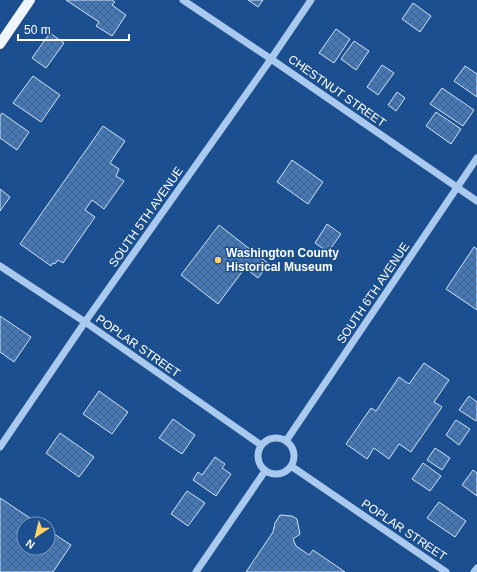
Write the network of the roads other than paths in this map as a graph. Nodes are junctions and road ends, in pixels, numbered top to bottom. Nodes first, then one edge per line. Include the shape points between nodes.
1 (30, 0) edge
2 (183, 0) edge
3 (310, 0) edge
4 (0, 44) edge
5 (271, 59) junction
6 (477, 158) edge
7 (457, 188) junction
8 (477, 202) edge
9 (0, 266) edge
10 (85, 322) junction
11 (286, 441) junction
12 (261, 445) junction
13 (0, 447) edge
14 (291, 466) junction
15 (265, 471) junction
16 (477, 568) edge
17 (196, 572) edge
18 (446, 572) edge
19 (474, 572) edge

1 - 4 main road
2 - 5 street, CHESTNUT STREET
3 - 5 street, SOUTH 5TH AVENUE
5 - 7 street, CHESTNUT STREET
5 - 10 street, SOUTH 5TH AVENUE
6 - 7 street, SOUTH 6TH AVENUE
7 - 8 street, CHESTNUT STREET
7 - 11 street, SOUTH 6TH AVENUE
9 - 10 street, POPLAR STREET
10 - 12 street, POPLAR STREET
10 - 13 street, SOUTH 5TH AVENUE
11 - 12 street via 273,438
11 - 14 street via 294,453
12 - 15 street via 258,459
14 - 15 street via 279,474
14 - 18 street, POPLAR STREET
15 - 17 street
16 - 19 street

